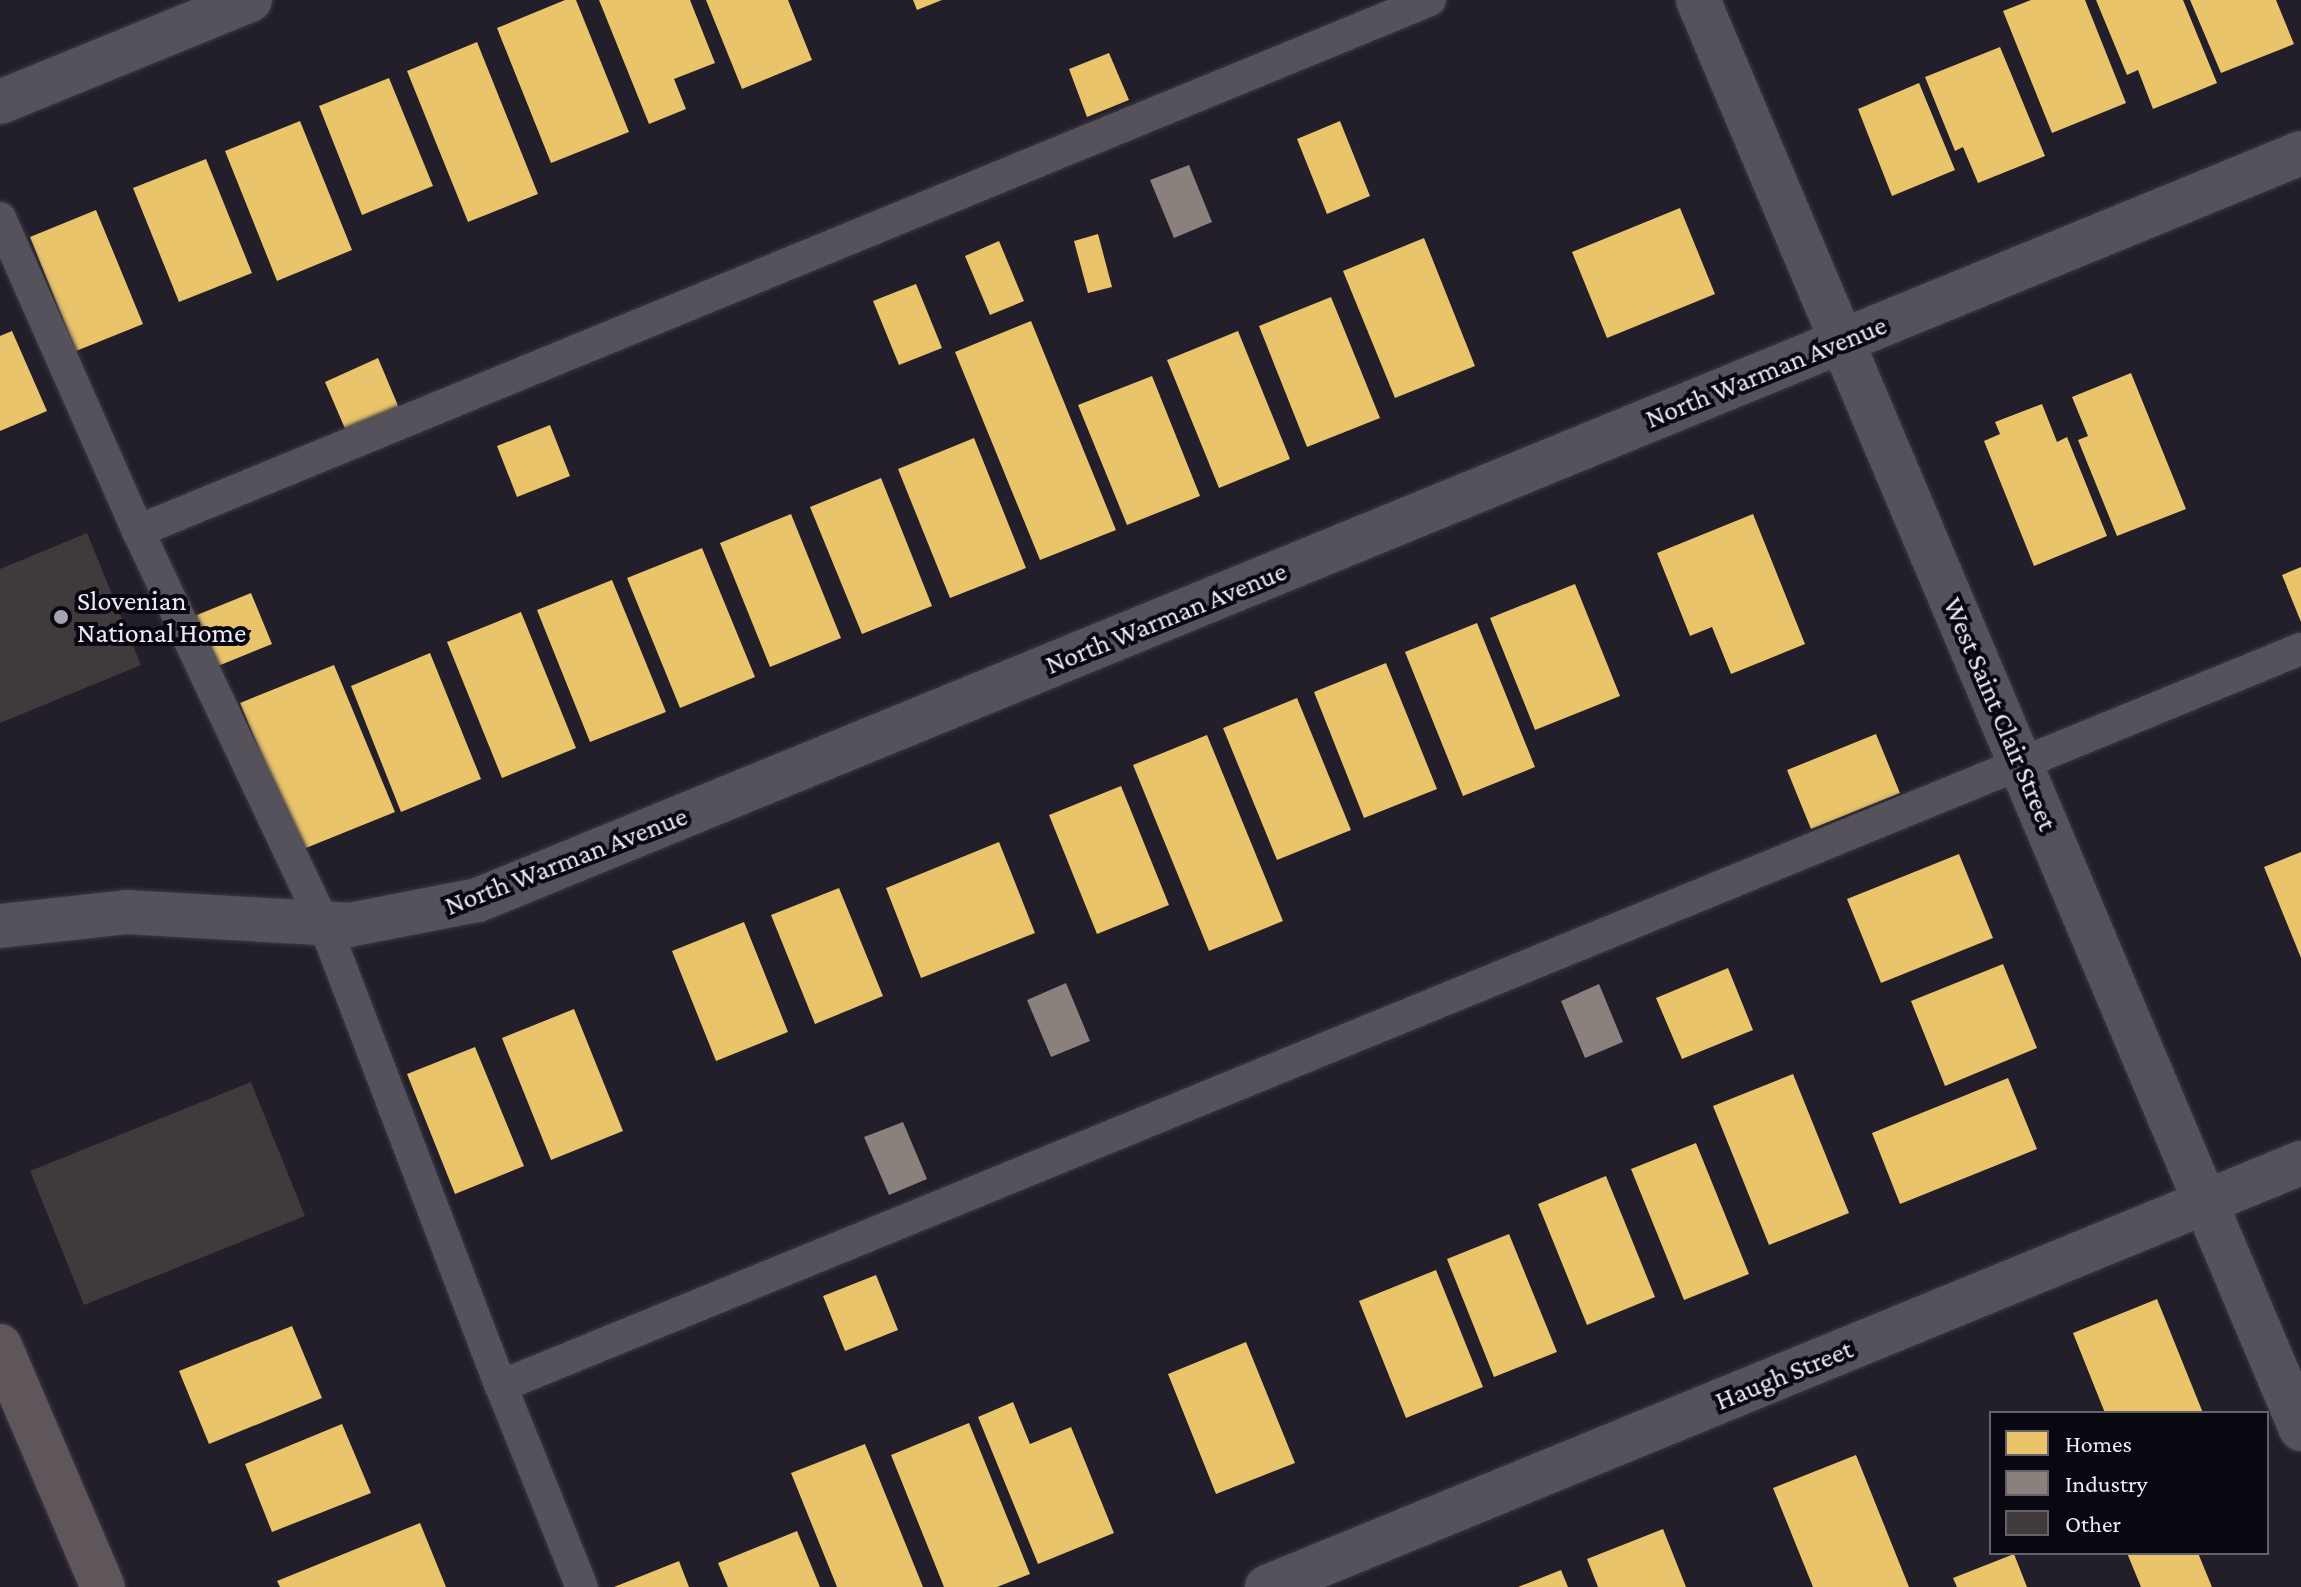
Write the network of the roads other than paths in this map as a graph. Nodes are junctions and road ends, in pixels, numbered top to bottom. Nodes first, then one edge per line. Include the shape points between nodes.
1 (250, 0) edge
2 (1430, 0) edge
3 (1698, 0) edge
4 (0, 102) edge
5 (2301, 153) edge
6 (0, 218) edge
7 (1842, 341) junction
8 (138, 531) junction
9 (2301, 649) edge
10 (2020, 762) junction
11 (0, 926) edge
12 (325, 926) junction
13 (2301, 1163) edge
14 (2206, 1203) junction
15 (0, 1346) edge
16 (501, 1386) junction
17 (2301, 1429) edge
18 (103, 1587) edge
19 (582, 1587) edge
20 (1267, 1587) edge

1 - 4 street
2 - 8 lane
3 - 7 street, West Saint Clair Street
5 - 7 street, North Warman Avenue
6 - 8 lane
7 - 10 street, West Saint Clair Street
7 - 12 street, North Warman Avenue via 478,900 402,919
8 - 12 lane
9 - 10 lane
10 - 14 street, West Saint Clair Street
10 - 16 lane
11 - 12 street, North Warman Avenue via 126,912
12 - 16 lane
13 - 14 street, Haugh Street
14 - 17 street, West Saint Clair Street
14 - 20 street, Haugh Street
15 - 18 main road
16 - 19 lane

